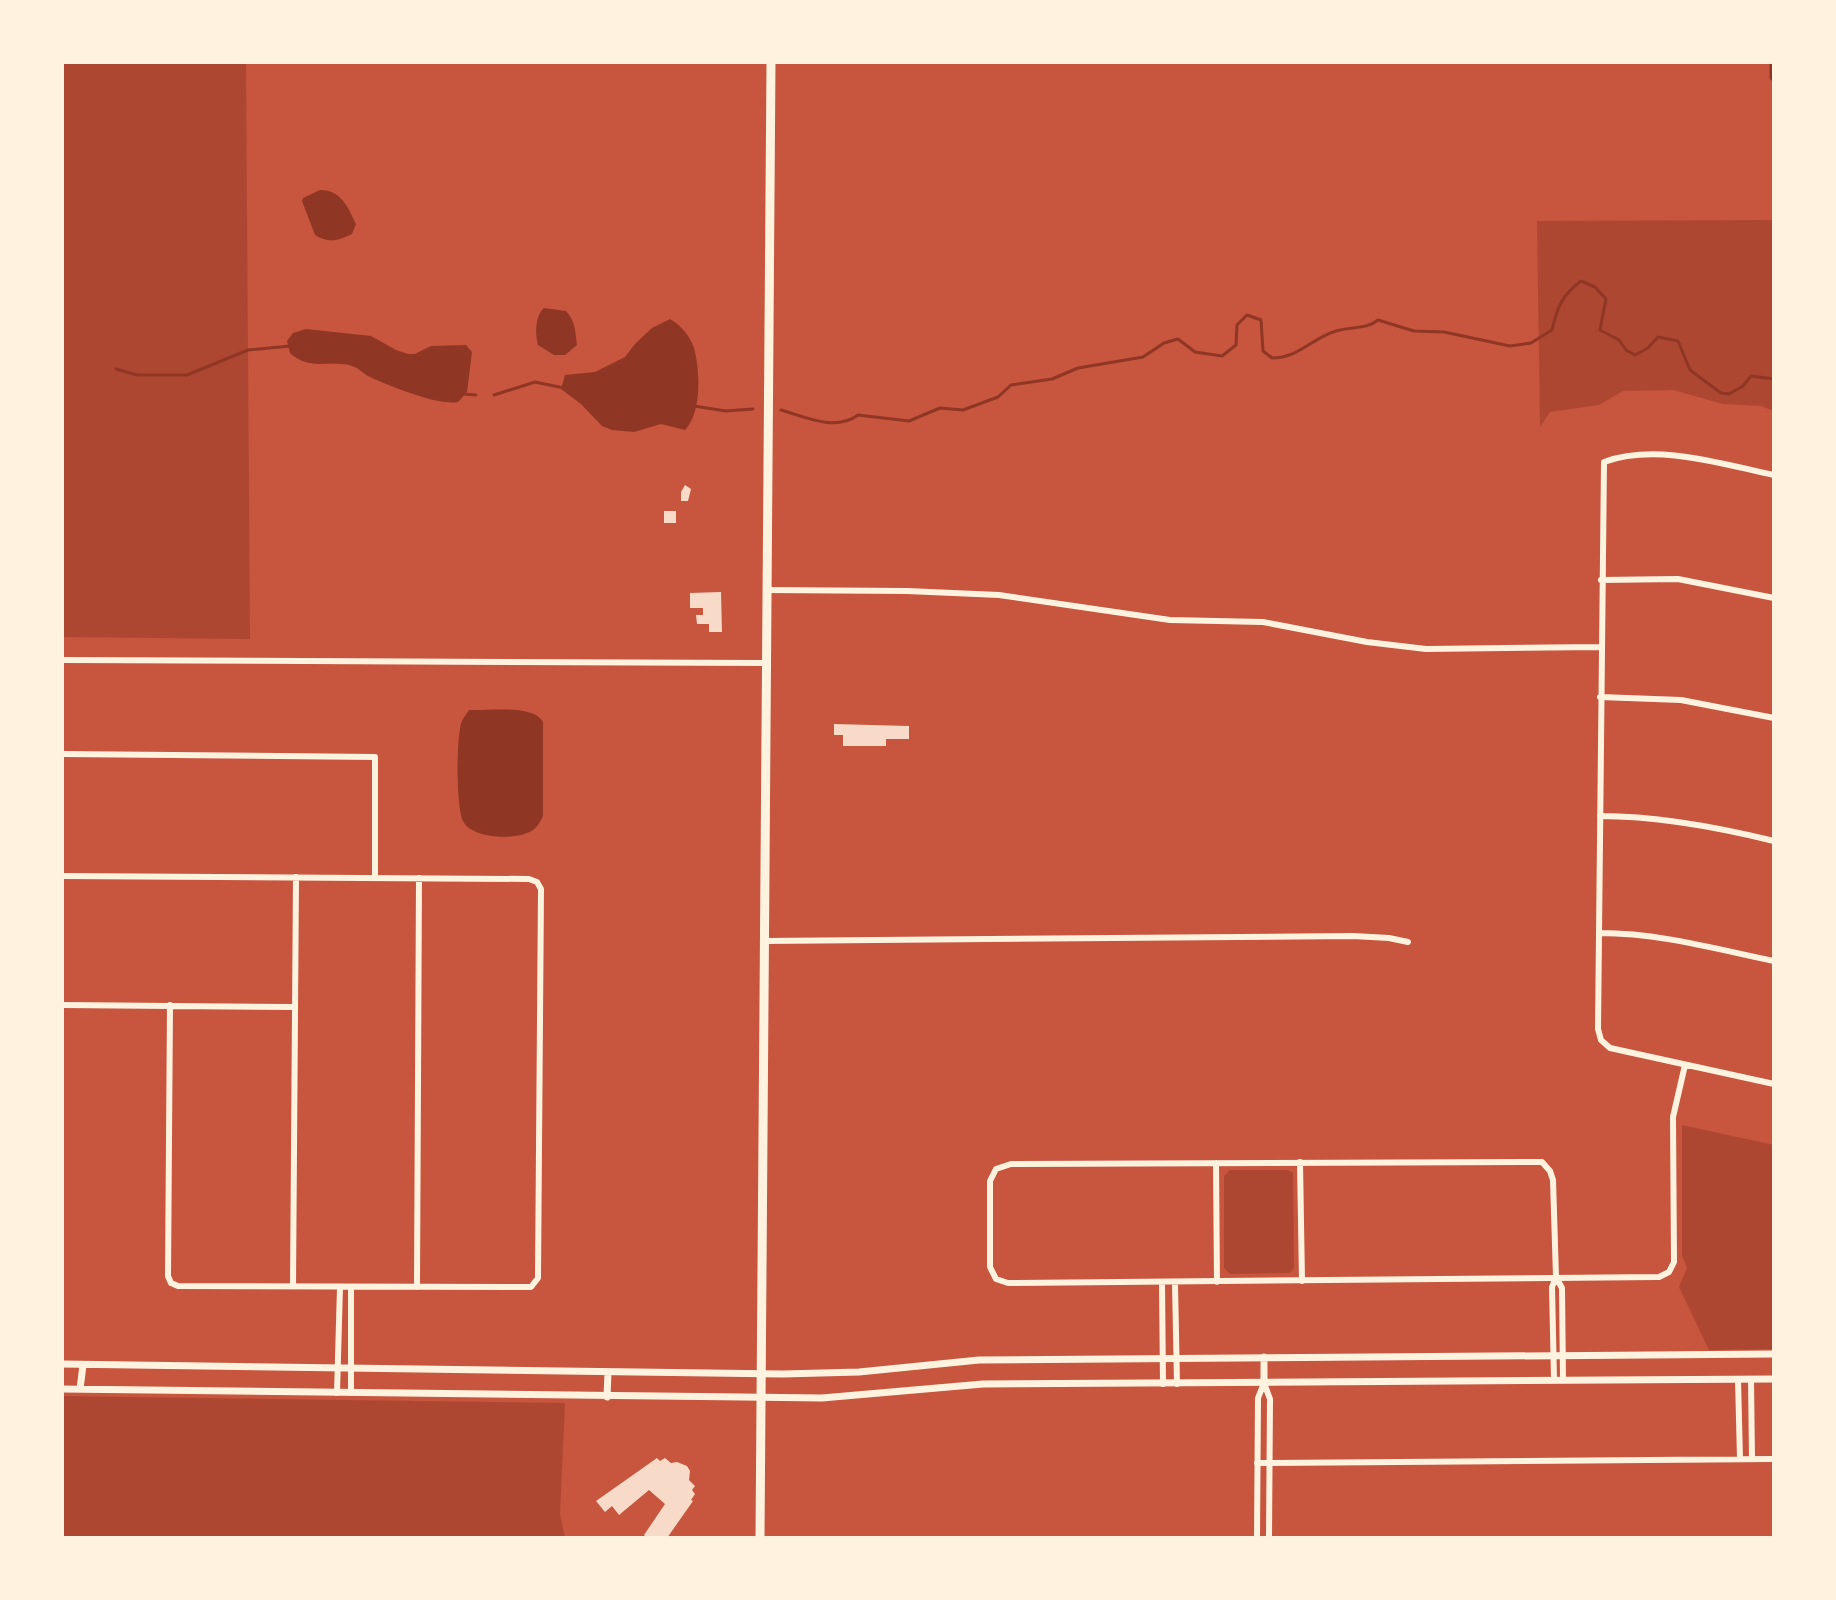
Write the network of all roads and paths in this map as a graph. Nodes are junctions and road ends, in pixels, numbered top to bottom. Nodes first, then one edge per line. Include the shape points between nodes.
1 (771, 62) edge
2 (1774, 475) edge
3 (1601, 580) junction
4 (766, 590) junction
5 (1774, 598) edge
6 (1600, 647) junction
7 (62, 660) edge
8 (766, 663) junction
9 (1600, 697) junction
10 (1774, 718) edge
11 (62, 754) edge
12 (1600, 816) junction
13 (1774, 841) edge
14 (62, 876) edge
15 (296, 877) junction
16 (375, 878) junction
17 (419, 878) junction
18 (1600, 933) junction
19 (764, 941) junction
20 (1408, 942) dead end
21 (1774, 961) edge
22 (62, 1005) edge
23 (170, 1005) junction
24 (293, 1007) junction
25 (1685, 1065) junction
26 (1774, 1084) edge
27 (1300, 1162) junction
28 (1216, 1163) junction
29 (1556, 1277) junction
30 (1302, 1281) junction
31 (1217, 1282) junction
32 (1162, 1283) junction
33 (1175, 1283) junction
34 (293, 1286) junction
35 (340, 1287) junction
36 (351, 1287) junction
37 (417, 1287) junction
38 (1774, 1354) edge
39 (1553, 1355) junction
40 (1562, 1356) junction
41 (1264, 1357) junction
42 (1164, 1358) junction
43 (1177, 1358) junction
44 (62, 1364) edge
45 (83, 1365) junction
46 (338, 1369) junction
47 (351, 1369) junction
48 (608, 1372) junction
49 (762, 1374) junction
50 (1558, 1379) junction
51 (1738, 1379) junction
52 (1751, 1379) junction
53 (1774, 1379) edge
54 (1264, 1383) junction
55 (1163, 1384) junction
56 (1177, 1384) junction
57 (62, 1389) edge
58 (80, 1389) junction
59 (337, 1393) junction
60 (351, 1393) junction
61 (607, 1397) junction
62 (761, 1398) junction
63 (1740, 1459) junction
64 (1752, 1459) junction
65 (1774, 1459) edge
66 (1257, 1463) junction
67 (1269, 1463) junction
68 (760, 1538) edge
69 (1257, 1538) edge
70 (1269, 1538) edge

1 - 4 main road
2 - 3 street via 1673,456 1621,456 1604,462
3 - 5 street via 1678,579
3 - 6 street
4 - 6 street via 999,595 1158,619 1263,622 1426,649
4 - 8 main road
6 - 9 street
7 - 8 street
8 - 19 main road
9 - 10 street via 1681,700
9 - 12 street
11 - 16 street via 375,757
12 - 13 street via 1637,816
12 - 18 street
14 - 15 street
15 - 16 street
15 - 24 street
16 - 17 street
17 - 37 street
17 - 37 street via 529,879 541,889 538,1278 531,1287
18 - 21 street via 1632,933
18 - 25 street via 1601,1040 1610,1048
19 - 20 street via 1353,936
19 - 49 main road
22 - 23 street
23 - 24 street
23 - 34 street via 171,1283
24 - 34 street
25 - 26 street
25 - 29 street via 1673,1117 1674,1262 1665,1275 1654,1277
27 - 28 street
27 - 29 street via 1536,1161 1547,1166 1553,1180
27 - 30 street
28 - 31 street
28 - 32 street via 1011,1164 996,1169 990,1181 990,1267 996,1279
29 - 30 street
29 - 39 street
29 - 40 street via 1562,1288
30 - 31 street
31 - 33 street
32 - 33 street
32 - 42 street
33 - 43 street
34 - 35 street
35 - 36 street
35 - 46 street
36 - 37 street
36 - 47 street
38 - 40 street
39 - 40 street
39 - 41 street
39 - 50 street
40 - 50 street
41 - 43 street
41 - 54 street
42 - 43 street
42 - 49 street via 979,1360 859,1372
42 - 55 street
43 - 56 street
44 - 45 street
45 - 46 street
45 - 58 street
46 - 47 street
46 - 59 street
47 - 48 street
47 - 60 street
48 - 49 street
48 - 61 street
49 - 62 main road
50 - 51 street
50 - 54 street
51 - 52 street
51 - 63 street
52 - 53 street
52 - 64 street
54 - 56 street
54 - 66 street via 1258,1398
54 - 67 street via 1270,1399
55 - 56 street
55 - 62 street via 983,1384
57 - 58 street
58 - 59 street
59 - 60 street
60 - 61 street
61 - 62 street
62 - 68 main road
63 - 64 street
63 - 67 street
64 - 65 street
66 - 67 street
66 - 69 street
67 - 70 street

